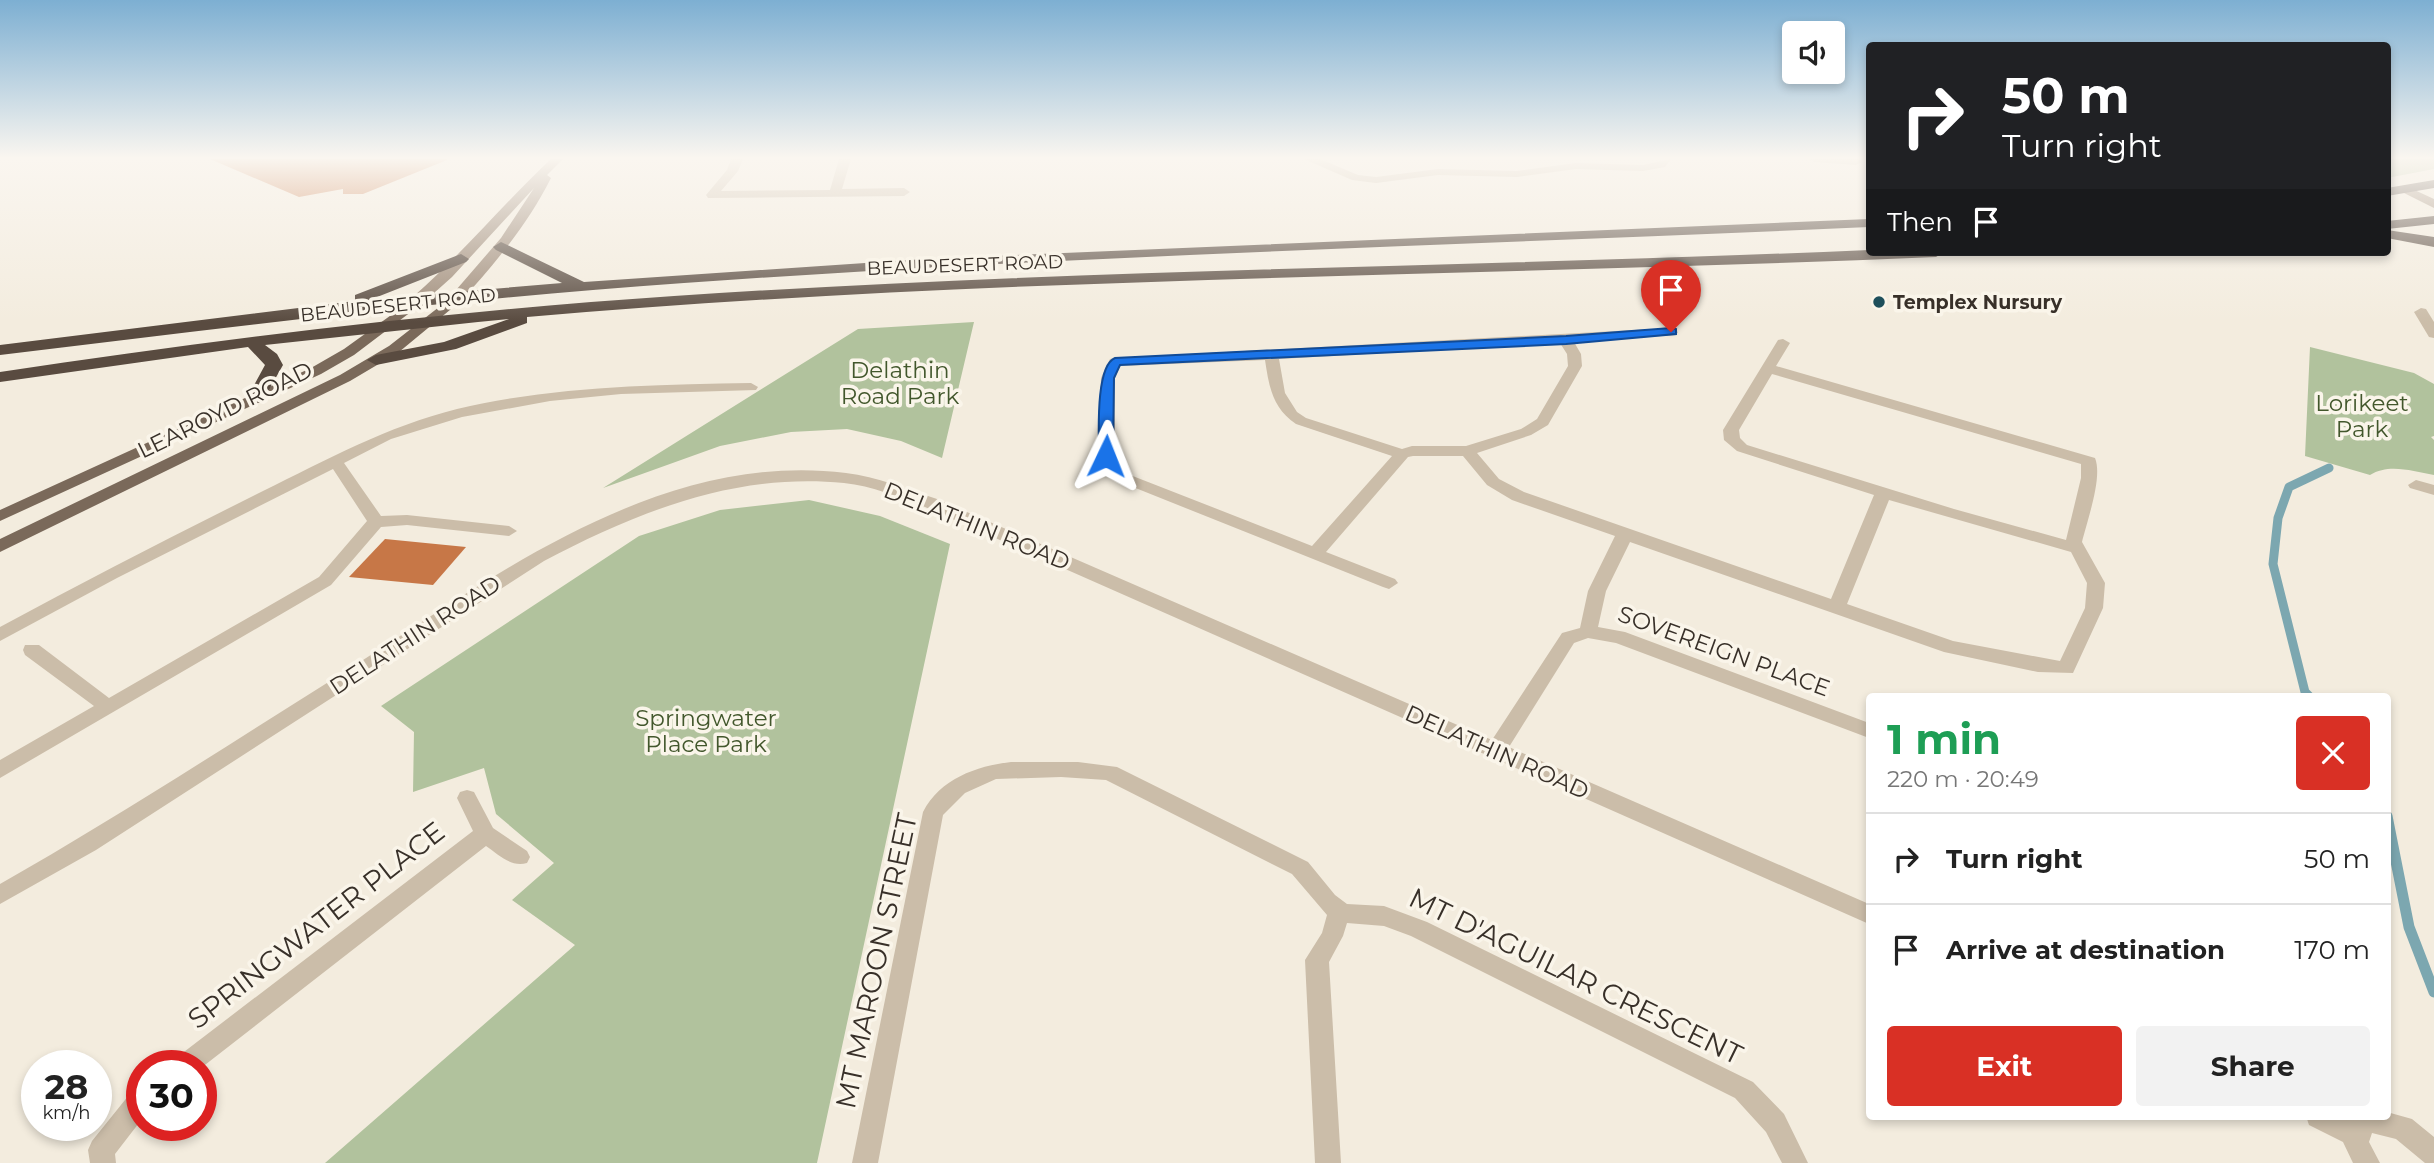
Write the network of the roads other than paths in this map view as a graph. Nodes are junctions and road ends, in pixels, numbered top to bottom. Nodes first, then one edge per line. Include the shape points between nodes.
1 (502, 213) edge
2 (526, 213) edge
3 (2434, 220) edge
4 (1866, 223) edge
5 (2391, 225) edge
6 (2391, 235) edge
7 (2434, 242) edge
8 (501, 247) junction
9 (1866, 254) edge
10 (461, 259) junction
11 (581, 285) junction
12 (457, 297) junction
13 (419, 299) junction
14 (336, 308) junction
15 (539, 312) junction
16 (2421, 312) dead end
17 (431, 321) junction
18 (386, 326) junction
19 (2432, 330) edge
20 (1671, 332) dead end
21 (1566, 340) junction
22 (252, 342) junction
23 (1783, 343) dead end
24 (0, 350) edge
25 (1270, 355) junction
26 (376, 360) junction
27 (1768, 368) junction
28 (0, 377) edge
29 (751, 387) dead end
30 (256, 398) junction
31 (1467, 451) junction
32 (1402, 454) junction
33 (335, 461) junction
34 (2416, 485) dead end
35 (2434, 490) edge
36 (1882, 494) junction
37 (0, 516) edge
38 (376, 522) junction
39 (509, 531) dead end
40 (1625, 534) junction
41 (0, 546) edge
42 (2076, 548) junction
43 (1315, 554) junction
44 (1389, 583) dead end
45 (1836, 609) junction
46 (1588, 632) junction
47 (0, 635) edge
48 (32, 650) dead end
49 (108, 707) junction
50 (1866, 730) edge
51 (1496, 751) junction
52 (0, 770) edge
53 (467, 798) dead end
54 (485, 834) junction
55 (519, 857) dead end
56 (0, 895) edge
57 (1339, 911) junction
58 (1866, 913) edge
59 (206, 1050) edge
60 (126, 1116) edge
61 (2326, 1120) edge
62 (2355, 1135) junction
63 (2434, 1154) edge
64 (103, 1163) edge
65 (864, 1163) edge
66 (1328, 1163) edge
67 (1796, 1163) edge
68 (2367, 1163) edge

1 - 10 street
2 - 8 street
3 - 5 highway
4 - 11 highway, BEAUDESERT ROAD via 924,264
6 - 7 highway
8 - 11 highway
8 - 12 street
9 - 15 highway, BEAUDESERT ROAD via 905,287
10 - 13 street
10 - 14 highway
11 - 12 highway, BEAUDESERT ROAD
12 - 13 highway, BEAUDESERT ROAD
12 - 17 main road, LEAROYD ROAD
13 - 14 highway, BEAUDESERT ROAD
13 - 18 main road, LEAROYD ROAD
14 - 24 highway, BEAUDESERT ROAD
15 - 17 highway, BEAUDESERT ROAD
15 - 26 highway via 484,336 416,355
16 - 19 street
17 - 18 highway, BEAUDESERT ROAD
17 - 26 main road, LEAROYD ROAD
18 - 22 highway, BEAUDESERT ROAD
18 - 30 main road, LEAROYD ROAD via 334,361
20 - 21 street
21 - 25 street
21 - 31 street via 1575,366 1543,422
22 - 28 highway, BEAUDESERT ROAD
22 - 30 highway via 274,365
23 - 27 street
25 - 32 street via 1286,413
25 - 43 street via 1115,362 1108,378 1107,467 1119,476
26 - 41 main road, LEAROYD ROAD
27 - 36 street via 1731,430 1732,440 1742,448
27 - 42 street via 2089,461
29 - 33 street via 621,390 459,413 386,436
30 - 37 main road, LEAROYD ROAD
31 - 32 street
31 - 40 street via 1493,482 1518,496
32 - 43 street
33 - 38 street
33 - 47 street
34 - 35 street
36 - 42 street
36 - 45 street
38 - 39 street via 407,520
38 - 49 street via 325,580
40 - 45 street
40 - 46 street via 1597,591
42 - 45 street via 2096,583 2094,608 2066,668 1951,647
43 - 44 street
46 - 50 street, SOVEREIGN PLACE via 1619,637
46 - 51 street, SOVEREIGN PLACE via 1568,638
48 - 49 street
49 - 52 street
51 - 56 street, DELATHIN ROAD via 931,503 843,478 760,479 669,499 619,517 538,557 88,844
51 - 58 street, DELATHIN ROAD
53 - 54 street, SPRINGWATER PLACE
54 - 55 street, SPRINGWATER PLACE
54 - 59 street, SPRINGWATER PLACE
57 - 65 street, MT MAROON STREET via 1300,868 1110,773 1002,769 964,781 933,812
57 - 66 street via 1332,936 1317,961
57 - 67 street, MT D'AGUILAR CRESCENT via 1384,916 1419,929 1744,1090 1775,1123
60 - 64 street via 101,1150
61 - 62 street
62 - 63 street via 2362,1123 2380,1120 2416,1136
62 - 68 street

